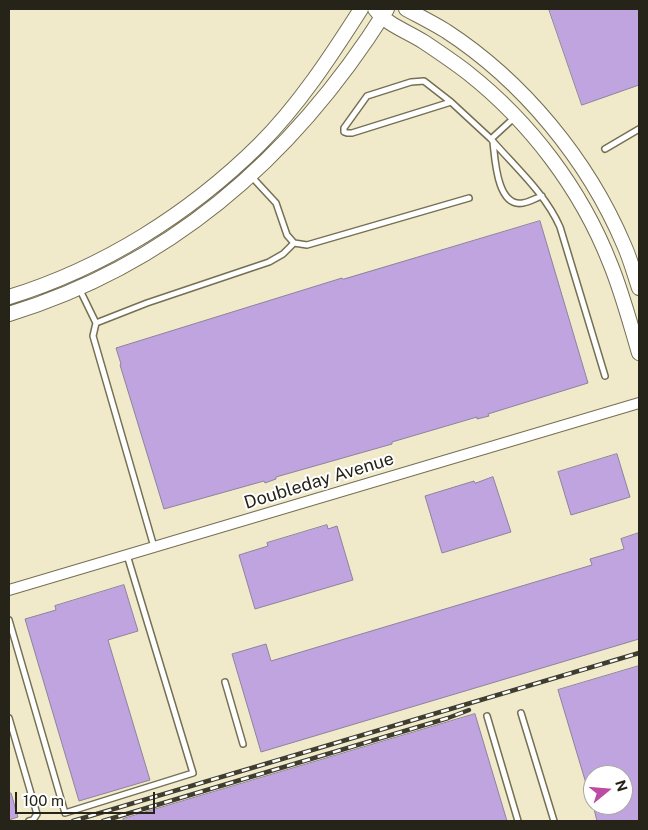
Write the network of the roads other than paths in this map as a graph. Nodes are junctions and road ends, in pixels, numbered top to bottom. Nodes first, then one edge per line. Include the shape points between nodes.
1 (361, 9) edge
2 (406, 9) edge
3 (381, 12) edge
4 (451, 102) junction
5 (516, 117) junction
6 (639, 129) edge
7 (492, 140) junction
8 (605, 149) dead end
9 (250, 176) junction
10 (542, 196) junction
11 (469, 198) dead end
12 (294, 244) junction
13 (79, 288) junction
14 (639, 288) edge
15 (9, 297) edge
16 (9, 314) edge
17 (96, 322) junction
18 (639, 353) edge
19 (605, 376) dead end
20 (639, 403) edge
21 (154, 547) junction
22 (127, 555) junction
23 (9, 590) edge
24 (9, 620) edge
25 (225, 682) dead end
26 (522, 713) dead end
27 (487, 716) dead end
28 (9, 718) edge
29 (243, 744) dead end
30 (29, 821) edge
31 (518, 821) edge
32 (554, 821) edge

1 - 15 main road via 295,103 220,181 178,213 118,251 76,272
2 - 14 main road via 446,31 476,53 523,94 560,136 600,197 624,245
3 - 5 main road via 468,72
3 - 9 main road via 325,97 284,145
4 - 4 lane via 424,81 411,82 367,96 344,132 352,133
4 - 7 lane
5 - 7 lane
5 - 18 main road via 546,151 594,226 610,262
6 - 8 lane
7 - 10 lane
7 - 10 lane via 500,184 507,199 522,204
9 - 12 lane via 276,203 287,235
9 - 13 main road via 189,227 126,266
10 - 19 lane via 560,227
11 - 12 lane via 307,245
12 - 17 lane via 269,262
13 - 16 main road
13 - 17 lane
17 - 21 lane via 93,336
20 - 21 street, Doubleday Avenue
21 - 22 street, Doubleday Avenue
22 - 23 street, Doubleday Avenue
22 - 24 lane via 192,773 65,813
25 - 29 lane
26 - 32 lane
27 - 31 lane
28 - 30 lane via 37,814

